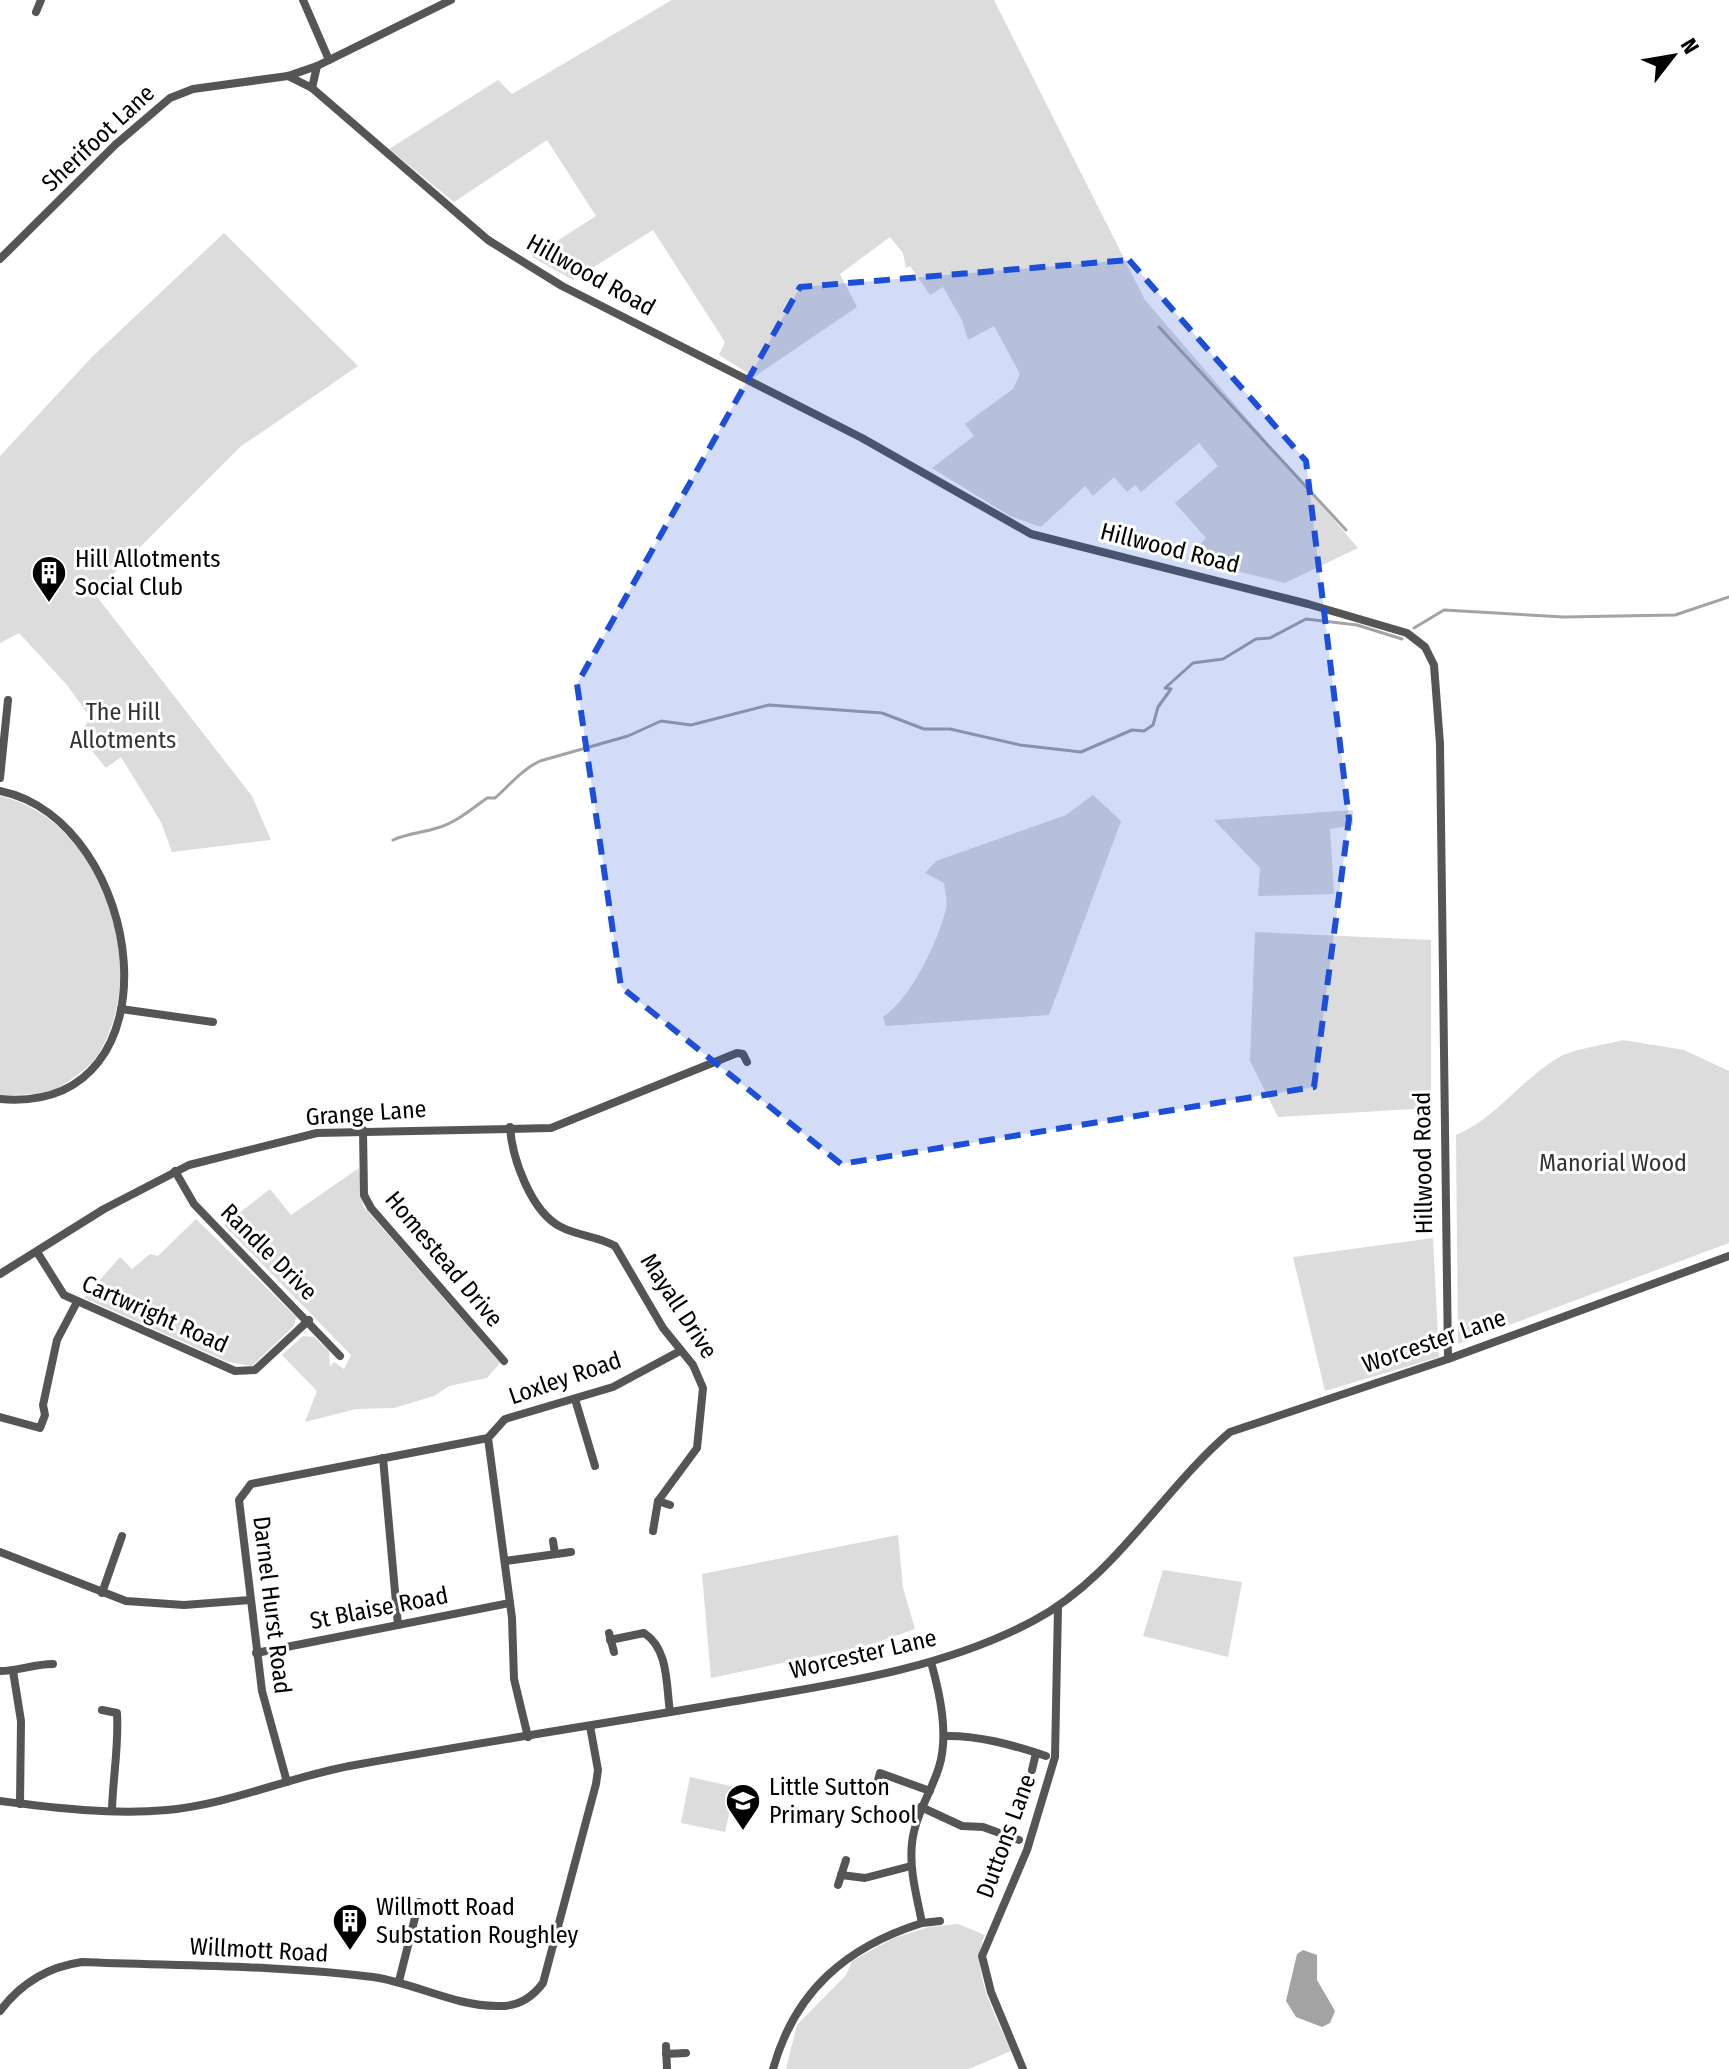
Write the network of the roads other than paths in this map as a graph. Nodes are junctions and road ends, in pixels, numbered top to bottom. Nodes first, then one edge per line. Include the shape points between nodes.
1 (41, 0) edge
2 (303, 0) edge
3 (451, 0) edge
4 (36, 12) dead end
5 (329, 60) junction
6 (317, 66) junction
7 (288, 76) junction
8 (312, 88) junction
9 (0, 259) edge
10 (8, 700) dead end
11 (0, 778) edge
12 (0, 791) edge
13 (121, 1009) junction
14 (213, 1022) dead end
15 (747, 1062) dead end
16 (0, 1099) edge
17 (510, 1127) junction
18 (363, 1130) junction
19 (175, 1171) junction
20 (37, 1252) junction
21 (1729, 1256) edge
22 (0, 1274) edge
23 (77, 1302) junction
24 (309, 1320) junction
25 (680, 1351) junction
26 (340, 1356) dead end
27 (1448, 1359) junction
28 (504, 1361) dead end
29 (575, 1399) junction
30 (0, 1417) edge
31 (488, 1438) junction
32 (383, 1458) junction
33 (595, 1466) dead end
34 (658, 1501) junction
35 (670, 1505) dead end
36 (653, 1531) dead end
37 (122, 1536) dead end
38 (553, 1541) dead end
39 (0, 1552) edge
40 (571, 1552) dead end
41 (555, 1554) junction
42 (505, 1561) junction
43 (102, 1593) junction
44 (250, 1600) junction
45 (510, 1603) junction
46 (1058, 1607) junction
47 (398, 1625) junction
48 (614, 1652) dead end
49 (256, 1653) junction
50 (931, 1662) junction
51 (53, 1664) dead end
52 (0, 1671) edge
53 (13, 1671) junction
54 (102, 1710) dead end
55 (670, 1712) junction
56 (590, 1726) junction
57 (944, 1736) junction
58 (528, 1737) junction
59 (1036, 1753) junction
60 (1046, 1756) dead end
61 (1032, 1770) dead end
62 (287, 1782) junction
63 (875, 1791) dead end
64 (930, 1791) junction
65 (0, 1801) edge
66 (20, 1804) junction
67 (921, 1807) junction
68 (112, 1809) junction
69 (1006, 1847) dead end
70 (846, 1860) dead end
71 (911, 1866) junction
72 (841, 1875) junction
73 (838, 1885) dead end
74 (419, 1902) dead end
75 (940, 1921) dead end
76 (922, 1923) junction
77 (399, 1981) junction
78 (0, 2011) edge
79 (686, 2053) dead end
80 (667, 2069) edge
81 (773, 2069) edge
82 (1023, 2069) edge

1 - 4 street
2 - 5 street
3 - 5 street, Sherifoot Lane
5 - 6 street, Sherifoot Lane
6 - 7 street, Sherifoot Lane
6 - 8 street
7 - 8 street, Hillwood Road
7 - 9 street, Sherifoot Lane via 193,89 170,98 123,137
8 - 27 street, Hillwood Road via 488,240 562,286 862,438 1031,534 1321,607 1419,641 1434,665 1440,744
10 - 11 street
12 - 13 street via 42,808 75,837 92,861 119,927
13 - 14 street
13 - 16 street via 106,1051 85,1077 48,1098
15 - 17 street, Grange Lane via 737,1053 551,1128
17 - 18 street, Grange Lane
17 - 25 street, Mayall Drive via 511,1145 536,1202 560,1227 615,1246
18 - 19 street, Grange Lane via 275,1141
18 - 28 street, Homestead Drive via 364,1195 371,1208
19 - 20 street, Grange Lane
19 - 24 street, Randle Drive via 194,1204
20 - 22 street, Grange Lane
20 - 23 street, Cartwright Road via 52,1281
21 - 27 street, Worcester Lane
23 - 24 street, Cartwright Road via 235,1371 255,1370
23 - 30 street via 57,1340 40,1428
24 - 26 street, Randle Drive
25 - 29 street, Loxley Road via 613,1387
25 - 34 street, Mayall Drive via 700,1377 701,1434 697,1448
27 - 46 street, Worcester Lane via 1230,1432 1099,1573
29 - 31 street, Loxley Road via 505,1419
29 - 33 street via 586,1454
31 - 32 street, Darnel Hurst Road
31 - 42 street
32 - 44 street, Darnel Hurst Road via 251,1484 242,1491
32 - 47 street
34 - 35 street
34 - 36 street, Mayall Drive
37 - 43 street
38 - 41 street
39 - 43 street
40 - 41 street
41 - 42 street
42 - 45 street
43 - 44 street via 153,1604
44 - 49 street, Darnel Hurst Road
45 - 47 street, St Blaise Road
45 - 58 street via 511,1661
46 - 50 street, Worcester Lane
46 - 82 street, Duttons Lane via 1055,1757 1027,1850 982,1956
47 - 49 street, St Blaise Road
48 - 55 street via 610,1636 644,1633 655,1640 662,1652
49 - 62 street, Darnel Hurst Road via 264,1704
50 - 55 street, Worcester Lane
50 - 57 street
51 - 53 street
52 - 53 street
53 - 66 street via 21,1721
54 - 68 street via 117,1713
55 - 56 street, Worcester Lane
56 - 58 street, Worcester Lane
56 - 77 street, Willmott Road via 596,1784 543,1983 527,2000 494,2006
57 - 59 street via 975,1735
57 - 64 street
58 - 62 street, Worcester Lane via 355,1764
59 - 60 street
59 - 61 street
62 - 68 street, Worcester Lane via 165,1811
63 - 64 street via 880,1773
64 - 67 street
65 - 66 street, Worcester Lane
66 - 68 street, Worcester Lane
67 - 69 street via 962,1826 1014,1838
67 - 71 street
70 - 72 street
71 - 72 street via 865,1878
71 - 76 street
72 - 73 street
74 - 77 street
75 - 76 street
76 - 81 street via 875,1940 842,1961 788,2026
77 - 78 street, Willmott Road via 302,1971 82,1962 31,1980
79 - 80 street via 666,2050

